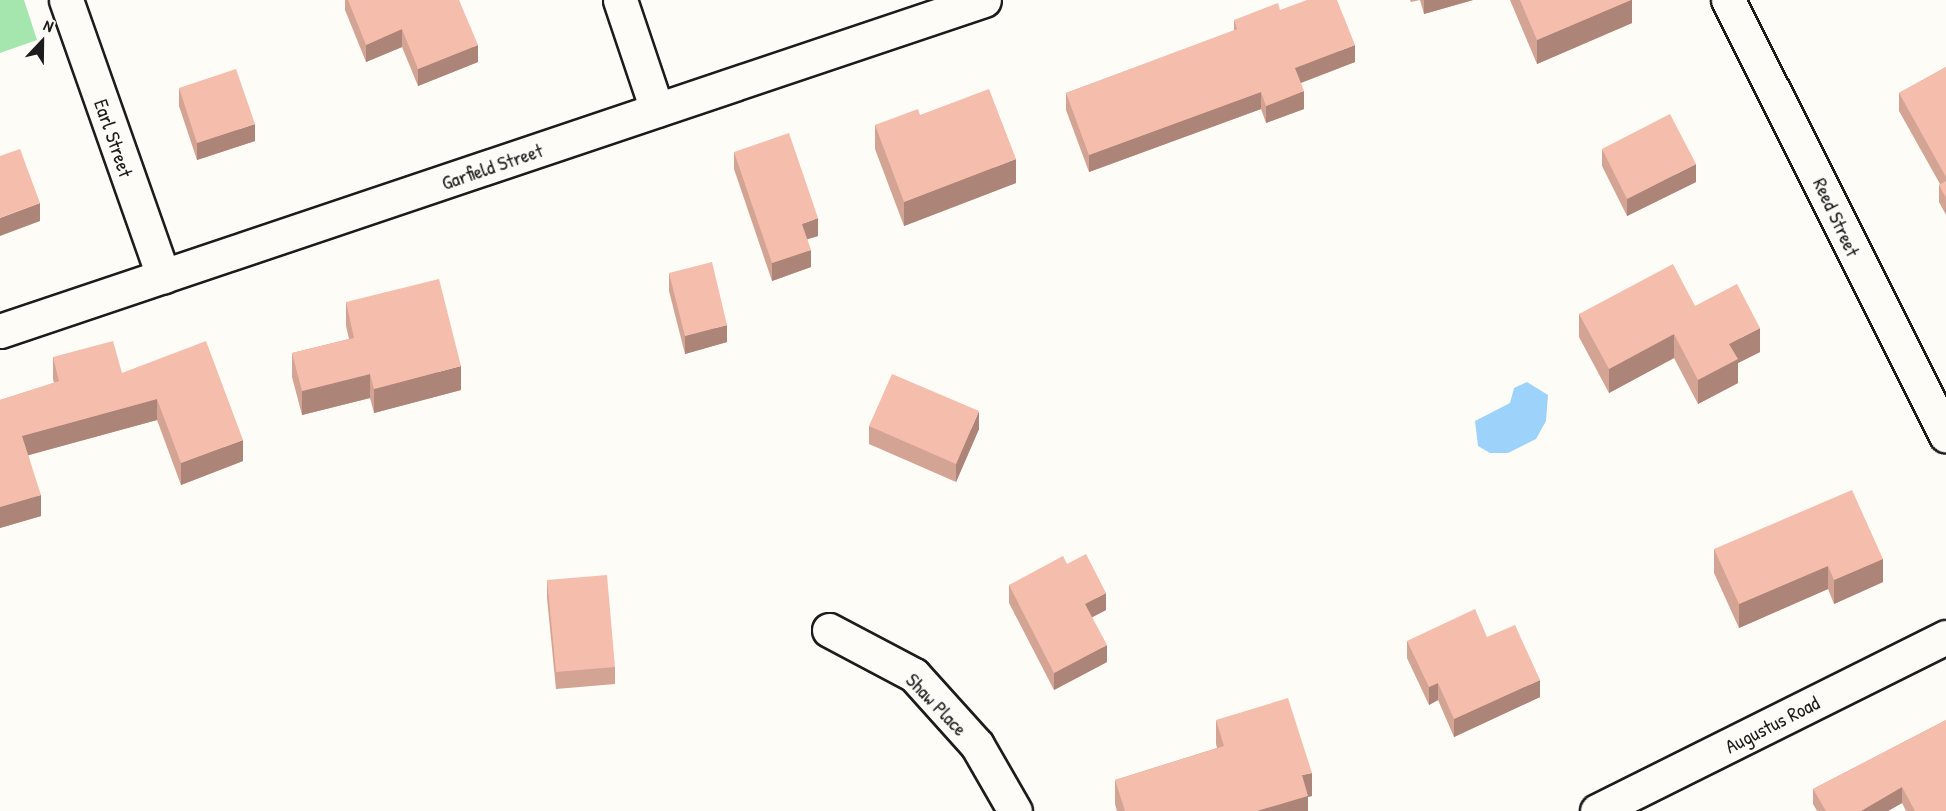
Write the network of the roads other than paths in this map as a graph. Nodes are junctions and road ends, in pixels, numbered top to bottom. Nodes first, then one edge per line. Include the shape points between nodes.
1 (66, 0) edge
2 (620, 0) edge
3 (984, 0) edge
4 (1728, 0) edge
5 (657, 110) junction
6 (163, 276) junction
7 (0, 331) edge
8 (1946, 435) edge
9 (829, 630) dead end
10 (1946, 637) edge
11 (1015, 811) edge
12 (1597, 811) edge

1 - 6 street, Earl Street
2 - 5 street
3 - 5 street, Garfield Street
4 - 8 street, Reed Street
5 - 6 street, Garfield Street
6 - 7 street, Garfield Street
9 - 11 street, Shaw Place via 914,675 977,745
10 - 12 street, Augustus Road

